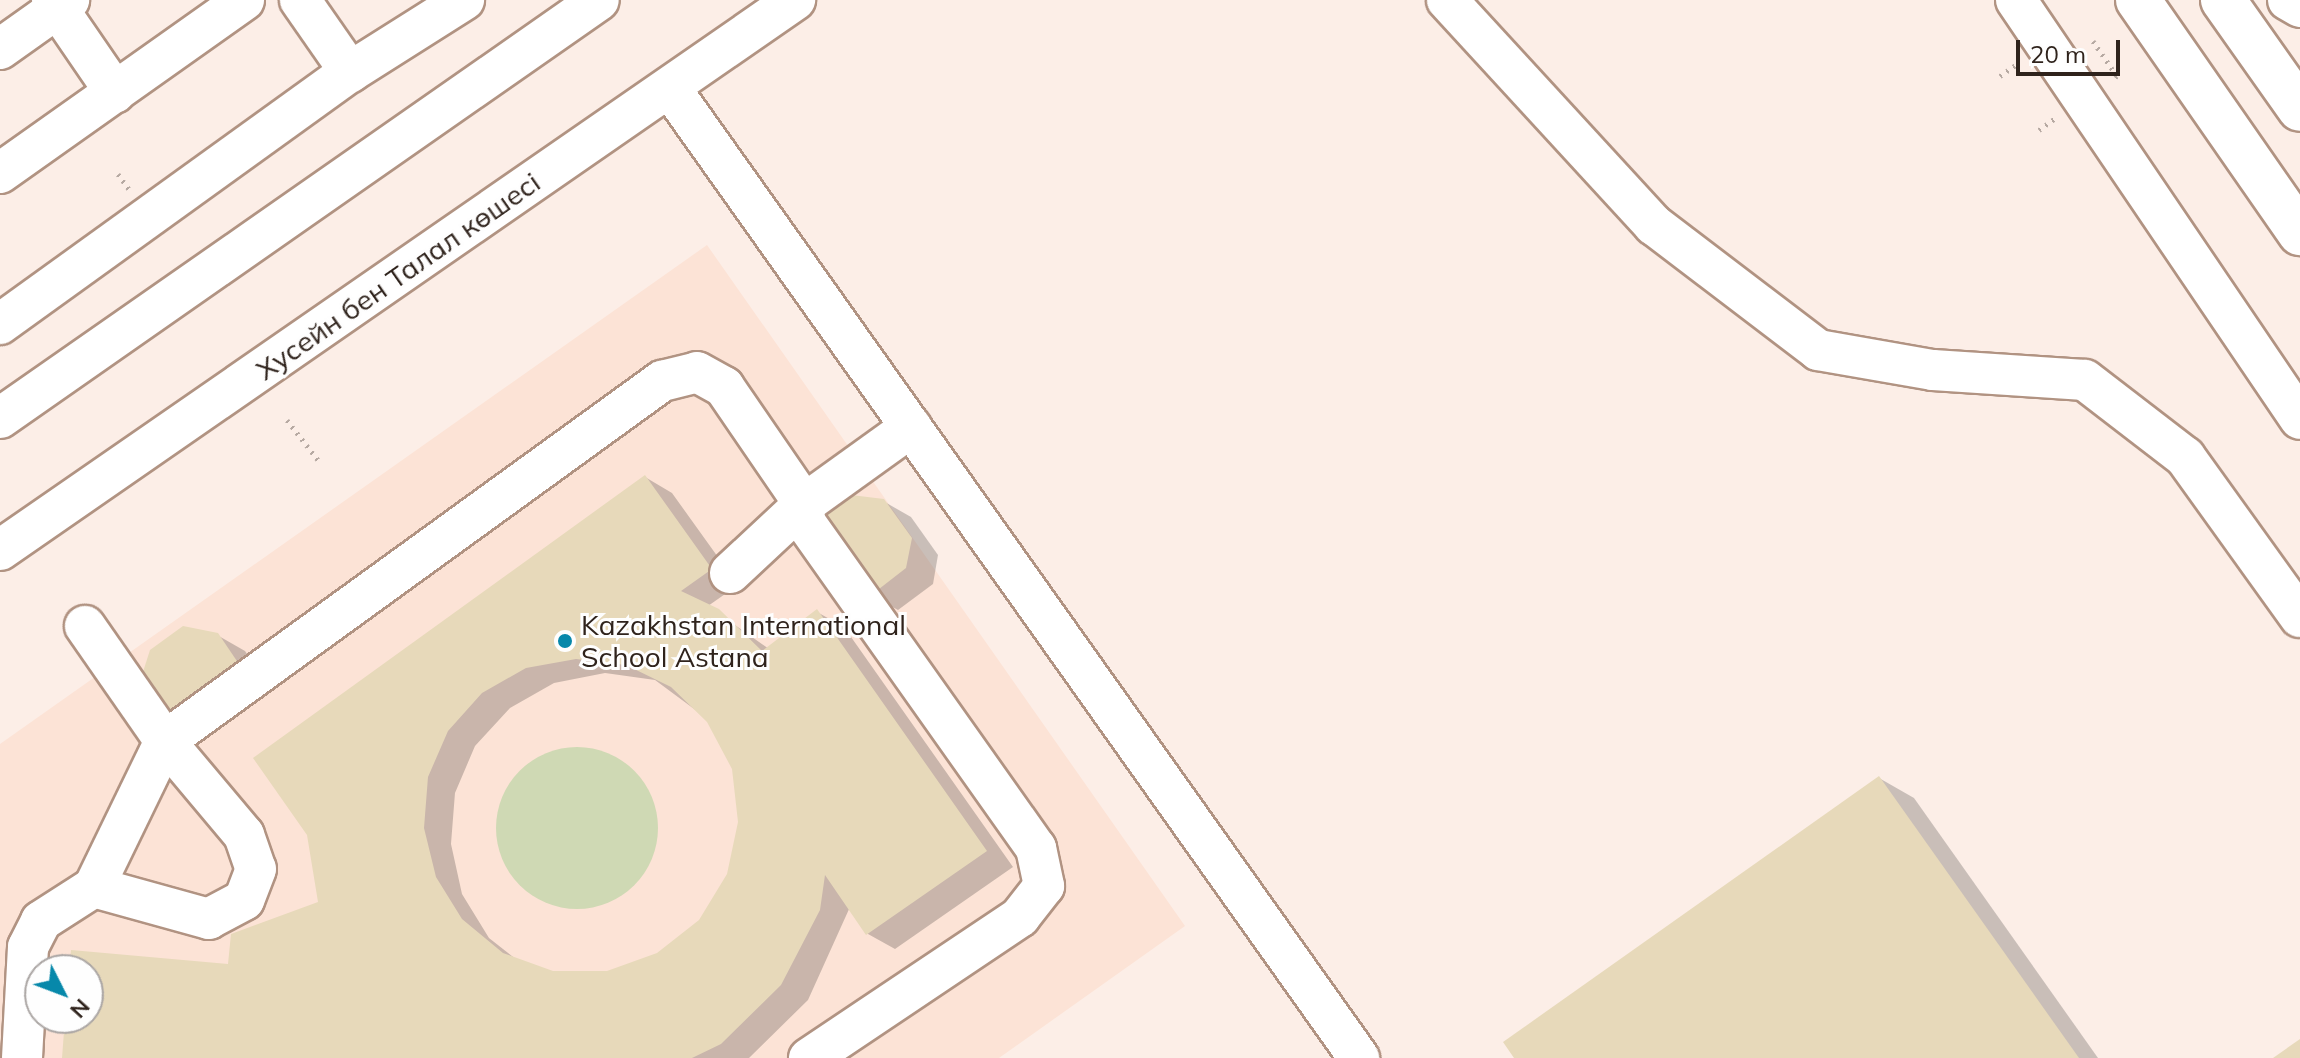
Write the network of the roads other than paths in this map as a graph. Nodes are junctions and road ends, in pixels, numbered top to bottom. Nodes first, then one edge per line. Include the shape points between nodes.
1 (244, 0) edge
2 (300, 0) edge
3 (464, 0) edge
4 (599, 0) edge
5 (795, 0) edge
6 (1447, 0) edge
7 (2016, 0) edge
8 (2138, 0) edge
9 (2223, 0) edge
10 (2288, 0) edge
11 (59, 3) edge
12 (2300, 7) edge
13 (0, 49) edge
14 (350, 72) junction
15 (670, 88) junction
16 (115, 92) junction
17 (2300, 109) edge
18 (0, 173) edge
19 (2300, 233) edge
20 (0, 324) edge
21 (0, 418) edge
22 (2300, 419) edge
23 (911, 427) junction
24 (804, 504) junction
25 (0, 550) edge
26 (730, 573) dead end
27 (2300, 617) edge
28 (85, 626) dead end
29 (165, 741) junction
30 (94, 887) junction
31 (22, 1058) edge
32 (809, 1058) edge
33 (1359, 1058) edge

1 - 16 street
2 - 14 street
3 - 14 street
4 - 21 street
5 - 15 street, Хусейн бен Талал көшесі
6 - 27 street via 1654,225 1818,350 1933,370 2085,380 2185,457
7 - 22 street
8 - 19 main road
9 - 17 main road
10 - 12 street
11 - 13 street
11 - 16 street
14 - 20 street
15 - 23 street
15 - 25 street, Хусейн бен Талал көшесі
16 - 18 street
23 - 24 street
23 - 33 street
24 - 26 street
24 - 29 street via 724,387 697,372 662,381
24 - 32 street via 805,522 1036,848 1044,886 1020,917
28 - 29 street
29 - 30 street
29 - 30 street via 244,835 255,853 253,885 230,912 209,919
30 - 31 street via 41,921 28,947

